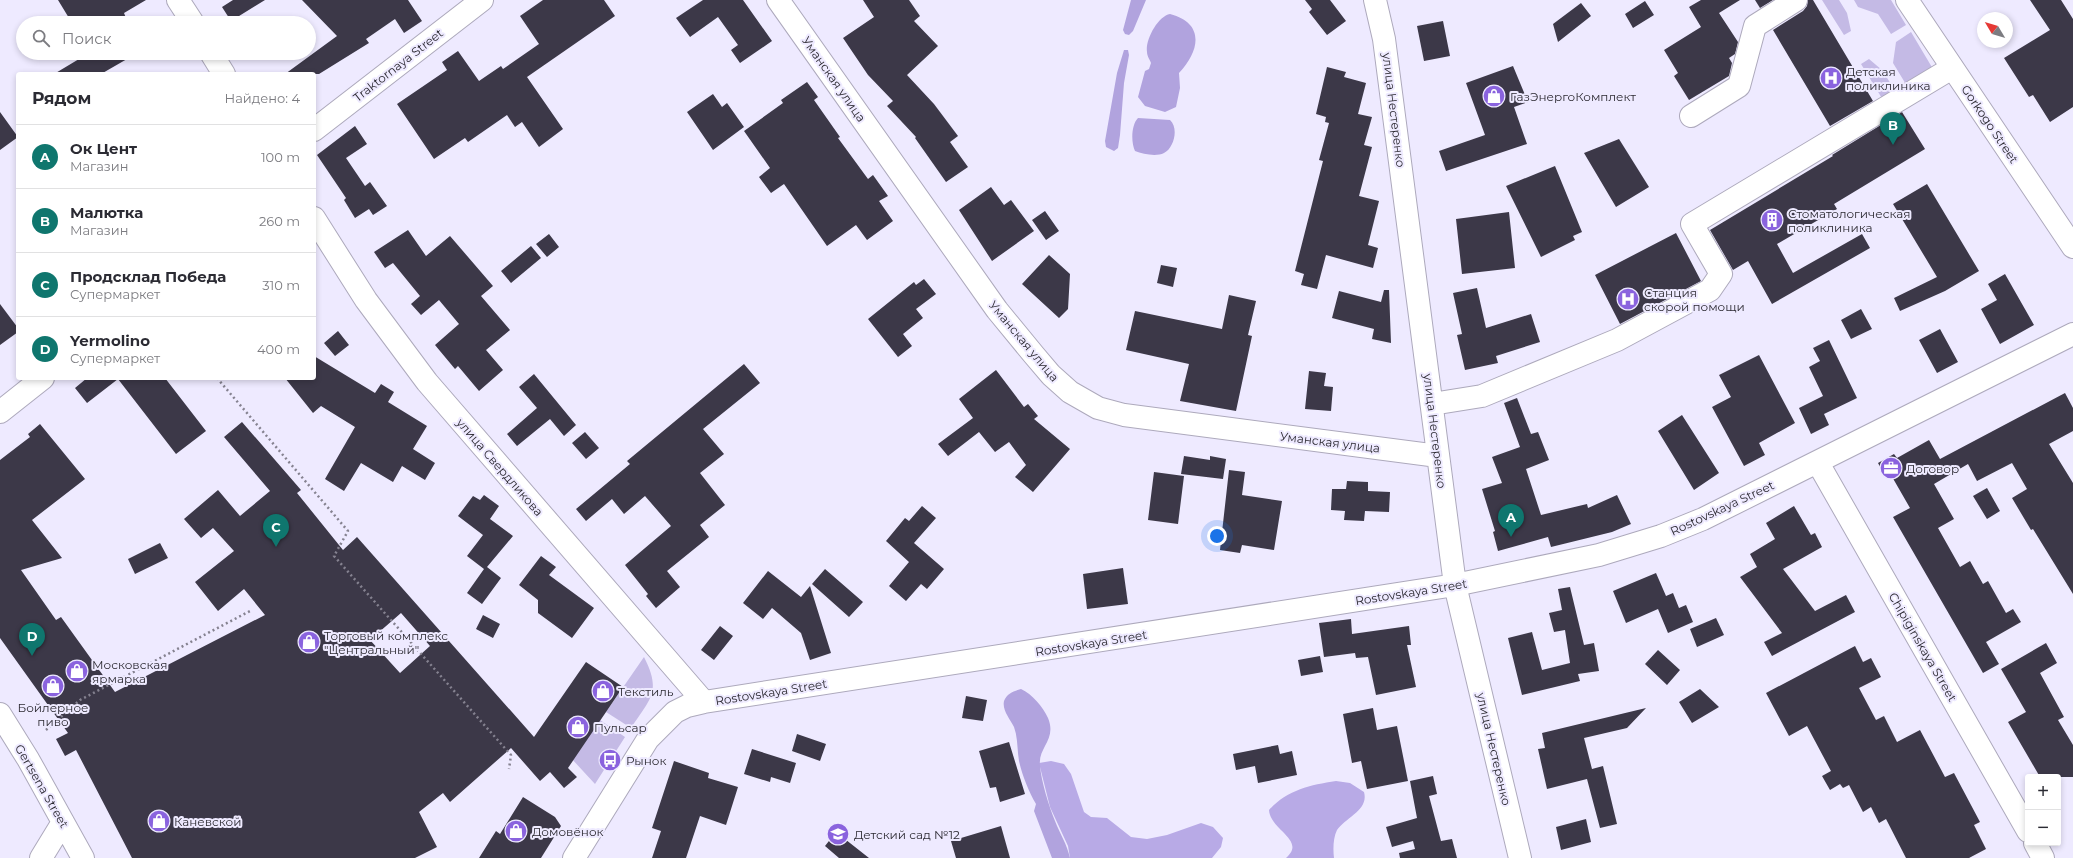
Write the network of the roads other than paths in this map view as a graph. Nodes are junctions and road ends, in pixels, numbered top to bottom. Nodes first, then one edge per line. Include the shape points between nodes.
1 (178, 0) edge
2 (482, 0) edge
3 (778, 0) edge
4 (1376, 0) edge
5 (1796, 0) edge
6 (1912, 2) edge
7 (188, 16) edge
8 (215, 60) edge
9 (1952, 68) junction
10 (223, 72) edge
11 (1691, 116) dead end
12 (316, 128) edge
13 (316, 221) edge
14 (2073, 247) edge
15 (2073, 334) edge
16 (40, 380) edge
17 (1432, 404) junction
18 (0, 412) edge
19 (1438, 456) junction
20 (1818, 463) junction
21 (1455, 586) junction
22 (704, 702) junction
23 (0, 714) edge
24 (63, 822) junction
25 (2025, 826) edge
26 (2037, 846) edge
27 (41, 858) edge
28 (83, 858) edge
29 (574, 858) edge
30 (1520, 858) edge
31 (2044, 858) edge

1 - 7 street
2 - 12 street, Traktornaya Street
3 - 19 street, Уманская улица via 997,310 1050,375 1070,392 1098,408 1124,415
4 - 17 street, улица Нестеренко via 1384,39
5 - 11 street via 1755,26 1739,86
6 - 9 street, Gorkogo Street
8 - 10 street
9 - 14 street, Gorkogo Street
9 - 17 street via 1692,224 1720,274 1710,290 1617,340 1482,396
13 - 22 street, улица Свердликова via 366,300 423,376
15 - 20 street, Rostovskaya Street
16 - 18 street
17 - 19 street, улица Нестеренко
19 - 21 street, улица Нестеренко
20 - 21 street, Rostovskaya Street via 1703,519 1627,547
20 - 25 street, Chipiginskaya Street
21 - 22 street, Rostovskaya Street
21 - 30 street, улица Нестеренко
22 - 29 street, Rostovskaya Street via 676,712 648,738
23 - 24 street, Gertsena Street
24 - 27 street
24 - 28 street, Gertsena Street
26 - 31 street

